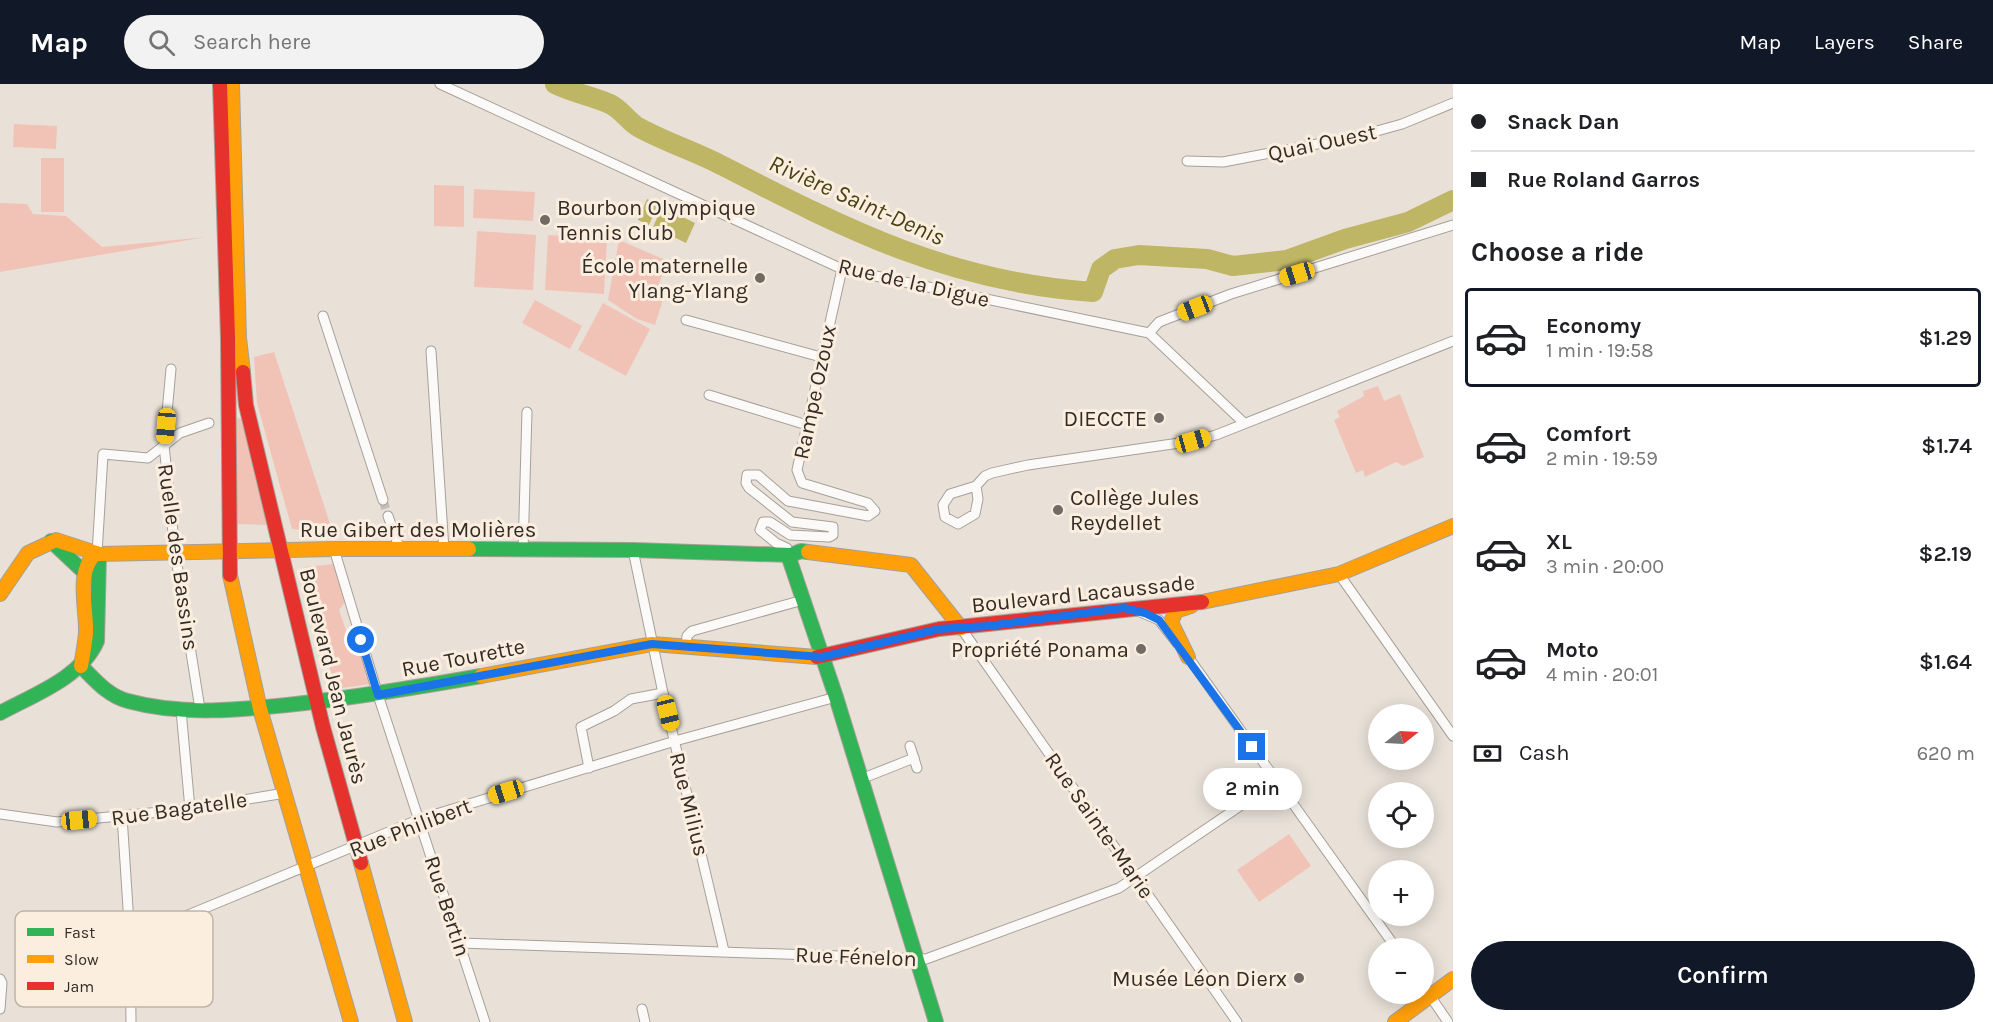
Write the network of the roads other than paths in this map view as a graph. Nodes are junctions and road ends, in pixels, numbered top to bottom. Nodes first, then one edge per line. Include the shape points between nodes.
1 (220, 84) edge
2 (232, 84) edge
3 (440, 84) edge
4 (1453, 103) edge
5 (1187, 161) dead end
6 (1453, 225) edge
7 (842, 269) junction
8 (323, 316) dead end
9 (686, 320) dead end
10 (1149, 333) junction
11 (233, 338) junction
12 (1453, 341) edge
13 (431, 351) dead end
14 (821, 357) junction
15 (171, 369) dead end
16 (709, 395) dead end
17 (527, 411) dead end
18 (209, 423) dead end
19 (1244, 423) junction
20 (807, 425) junction
21 (165, 445) junction
22 (976, 486) junction
23 (383, 500) tunnel mouth
24 (388, 516) tunnel mouth
25 (1453, 526) edge
26 (51, 541) junction
27 (334, 549) junction
28 (400, 549) junction
29 (444, 550) junction
30 (633, 550) junction
31 (523, 551) junction
32 (175, 552) junction
33 (281, 552) junction
34 (228, 553) junction
35 (97, 554) junction
36 (788, 555) junction
37 (84, 572) junction
38 (1339, 574) junction
39 (0, 594) edge
40 (803, 600) junction
41 (1201, 602) junction
42 (1124, 608) junction
43 (952, 616) junction
44 (962, 628) junction
45 (939, 629) junction
46 (652, 644) junction
47 (686, 646) junction
48 (822, 657) junction
49 (1188, 657) junction
50 (81, 666) junction
51 (663, 693) junction
52 (378, 695) junction
53 (836, 697) junction
54 (317, 701) junction
55 (201, 709) junction
56 (260, 709) junction
57 (181, 710) junction
58 (0, 713) edge
59 (1453, 736) edge
60 (675, 741) junction
61 (910, 746) dead end
62 (914, 758) junction
63 (589, 768) junction
64 (917, 768) dead end
65 (861, 779) junction
66 (1277, 781) junction
67 (285, 793) junction
68 (190, 809) junction
69 (0, 814) edge
70 (122, 816) junction
71 (420, 819) junction
72 (358, 846) junction
73 (307, 866) junction
74 (1137, 876) junction
75 (128, 911) edge
76 (198, 911) edge
77 (1389, 938) edge
78 (461, 943) junction
79 (724, 951) junction
80 (918, 960) junction
81 (0, 979) edge
82 (1453, 979) edge
83 (1434, 988) edge
84 (1434, 1002) edge
85 (1414, 1004) edge
86 (131, 1007) edge
87 (0, 1009) edge
88 (642, 1009) dead end
89 (131, 1022) edge
90 (351, 1022) edge
91 (405, 1022) edge
92 (485, 1022) edge
93 (645, 1022) edge
94 (936, 1022) edge
95 (1237, 1022) edge
96 (1395, 1022) edge
97 (1448, 1022) edge

1 - 11 main road
2 - 11 main road
3 - 7 street, Rue de la Digue
4 - 5 street, Quai Ouest via 1359,136 1223,162
6 - 10 street via 1231,294 1159,322
7 - 10 street, Rue de la Digue
7 - 14 street, Rampe Ozoux
8 - 23 street
9 - 14 street
10 - 19 street
11 - 33 main road, Boulevard Jean Jaurès
11 - 34 main road
12 - 19 street
13 - 29 street
14 - 20 street, Rampe Ozoux
15 - 21 street, Ruelle des Bassins
16 - 20 street
17 - 31 street
18 - 21 street via 180,433
19 - 22 street via 1193,441 992,473
20 - 36 street, Rampe Ozoux via 797,470 802,483 868,503 875,511 868,516 788,501 758,475 747,476 749,488 792,522 833,527 829,537 790,535 770,522 763,522 760,530 787,549
21 - 32 street, Ruelle des Bassins
21 - 35 street via 148,458 103,454
22 - 22 street via 950,494 942,505 945,517 958,524 975,514
24 - 28 street
25 - 38 main road, Boulevard Lacaussade
26 - 35 main road, Rue Gibert des Molières via 67,541
26 - 37 main road
26 - 39 main road via 24,558
27 - 28 main road, Rue Gibert des Molières
27 - 33 main road, Rue Gibert des Molières
27 - 52 street, Rue Bertin
28 - 29 main road, Rue Gibert des Molières
29 - 31 main road, Rue Gibert des Molières
30 - 31 main road, Rue Gibert des Molières
30 - 36 main road, Rue Gibert des Molières
30 - 46 street, Rue Milius
32 - 34 main road, Rue Gibert des Molières
32 - 35 main road, Rue Gibert des Molières
32 - 55 street, Ruelle des Bassins
33 - 34 main road, Rue Gibert des Molières
33 - 54 main road, Boulevard Jean Jaurès
34 - 56 main road
35 - 37 main road via 87,561
35 - 50 main road via 98,641 94,654
36 - 40 main road
36 - 43 main road, Boulevard Lacaussade via 801,551 910,565
37 - 50 main road via 86,634
38 - 41 main road, Boulevard Lacaussade
38 - 59 street
40 - 47 street via 692,631
40 - 48 main road
41 - 42 main road, Boulevard Lacaussade
41 - 49 main road via 1176,611 1171,622
42 - 44 main road, Boulevard Lacaussade
42 - 49 street via 1154,616
43 - 44 main road, Boulevard Lacaussade
43 - 45 main road
44 - 45 main road, Rue Tourette
44 - 74 street, Rue Sainte-Marie
45 - 48 main road, Rue Tourette
46 - 47 main road, Rue Tourette
46 - 51 street, Rue Milius
46 - 52 main road, Rue Tourette
47 - 48 main road, Rue Tourette
48 - 53 main road
49 - 66 street
50 - 57 main road, Rue Tourette via 103,688 126,701
50 - 58 main road
51 - 60 street, Rue Milius
51 - 63 street via 631,699 580,727
52 - 54 main road, Rue Tourette
52 - 71 street, Rue Bertin
53 - 60 street, Rue Philibert
53 - 65 main road
54 - 56 main road, Rue Tourette
54 - 72 main road, Boulevard Jean Jaurès
55 - 56 main road, Rue Tourette
55 - 57 main road, Rue Tourette
56 - 67 main road
57 - 68 street
60 - 63 street, Rue Philibert
60 - 79 street, Rue Milius
61 - 62 street
62 - 64 street
62 - 65 street
63 - 71 street, Rue Philibert
65 - 80 main road
66 - 74 street, Rue Fénelon
66 - 77 street
67 - 68 street, Rue Bagatelle
67 - 73 main road
68 - 70 street, Rue Bagatelle
69 - 70 street, Rue Bagatelle via 57,822
70 - 75 street
71 - 72 street, Rue Philibert
71 - 78 street, Rue Bertin
72 - 73 street, Rue Philibert
72 - 91 main road, Boulevard Jean Jaurès
73 - 76 street, Rue Philibert
73 - 90 main road
74 - 80 street, Rue Fénelon via 1119,888
74 - 95 street, Rue Sainte-Marie
78 - 79 street, Rue Fénelon
78 - 92 street, Rue Bertin
79 - 80 street, Rue Fénelon
80 - 94 main road
81 - 87 street
82 - 83 main road
84 - 97 street
85 - 96 main road
86 - 89 street
88 - 93 street

